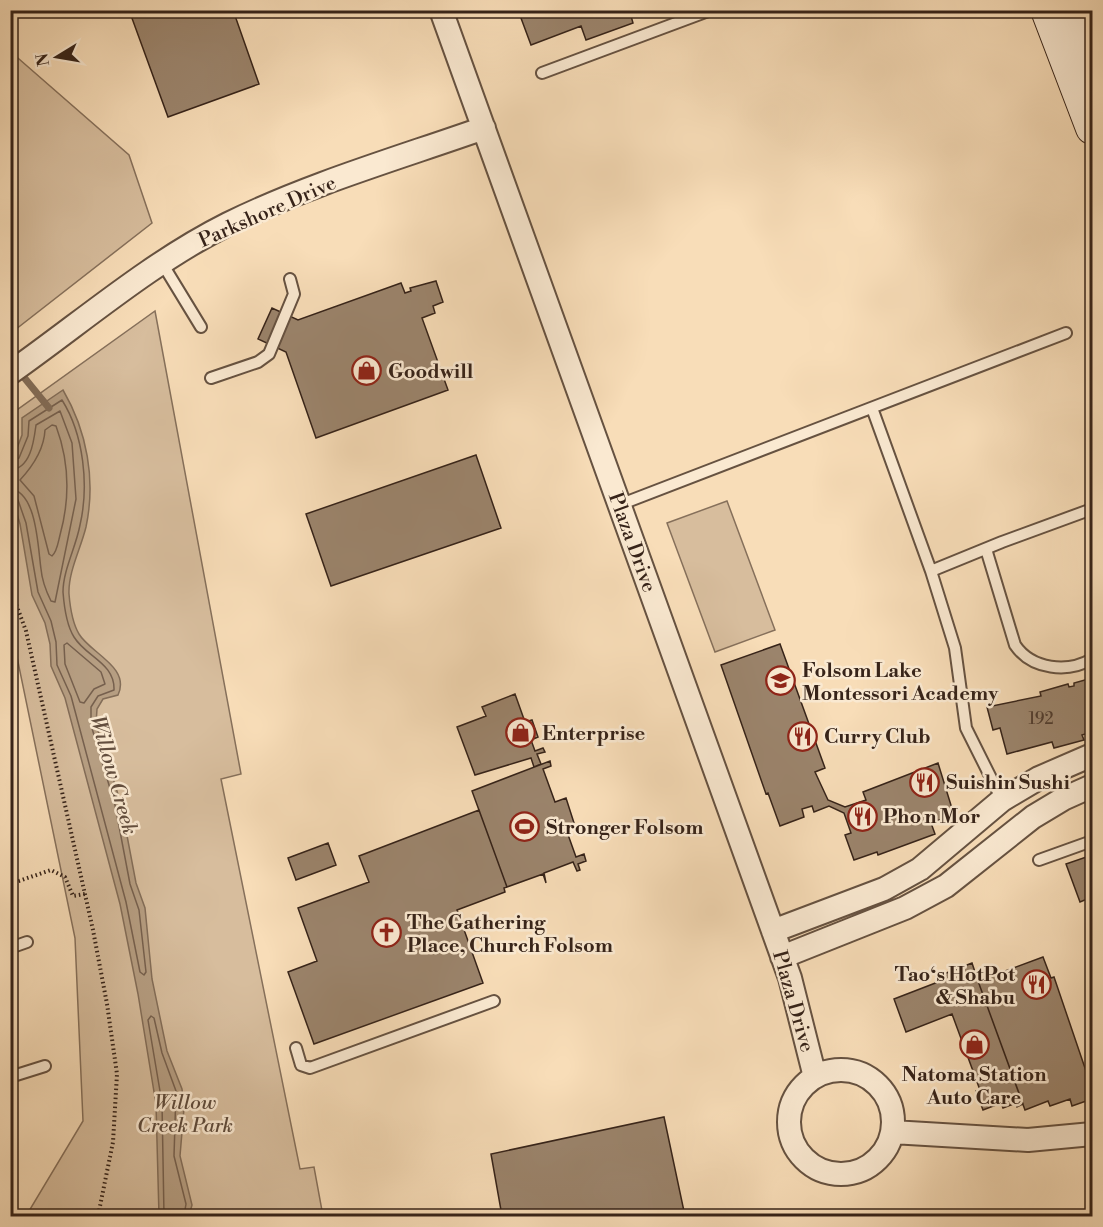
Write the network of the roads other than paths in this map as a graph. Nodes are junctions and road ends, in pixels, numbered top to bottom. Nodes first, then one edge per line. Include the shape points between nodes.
1 (441, 10) edge
2 (711, 10) edge
3 (1047, 10) edge
4 (1071, 10) edge
5 (1092, 53) edge
6 (542, 73) dead end
7 (484, 128) junction
8 (1092, 128) edge
9 (162, 263) junction
10 (290, 279) dead end
11 (201, 327) dead end
12 (1066, 333) dead end
13 (10, 373) edge
14 (211, 378) dead end
15 (872, 408) junction
16 (619, 505) junction
17 (1092, 512) edge
18 (986, 549) junction
19 (932, 571) junction
20 (1092, 659) edge
21 (1092, 755) edge
22 (1092, 786) edge
23 (1002, 800) junction
24 (1092, 842) edge
25 (1039, 860) dead end
26 (772, 930) junction
27 (27, 942) dead end
28 (10, 948) edge
29 (782, 957) junction
30 (494, 1001) dead end
31 (296, 1048) dead end
32 (45, 1066) dead end
33 (10, 1077) edge
34 (815, 1077) junction
35 (892, 1132) junction
36 (1092, 1134) edge

1 - 7 street, Plaza Drive
2 - 6 lane
3 - 8 main road
4 - 5 main road
7 - 9 street, Parkshore Drive via 267,207
7 - 16 street, Plaza Drive
9 - 11 lane
9 - 13 street, Parkshore Drive
10 - 14 lane via 294,294 269,354 258,362
12 - 15 lane
15 - 16 lane
15 - 19 lane
16 - 26 street, Plaza Drive
17 - 18 lane
18 - 19 lane
18 - 20 lane via 1020,653 1051,667 1077,666
19 - 23 lane via 955,648 966,728
21 - 23 street via 1039,778
22 - 29 street via 1034,817 946,886 905,908
23 - 26 street via 920,869 884,889
24 - 25 lane
26 - 29 street, Plaza Drive
27 - 28 lane
29 - 34 street, Plaza Drive
30 - 31 lane via 310,1068 301,1065
32 - 33 lane
34 - 35 street, Plaza Drive via 831,1070 865,1075 888,1099
34 - 35 street, Plaza Drive via 798,1095 789,1119 799,1152 811,1164 830,1173 860,1170 875,1162 886,1149
35 - 36 street via 1028,1140

